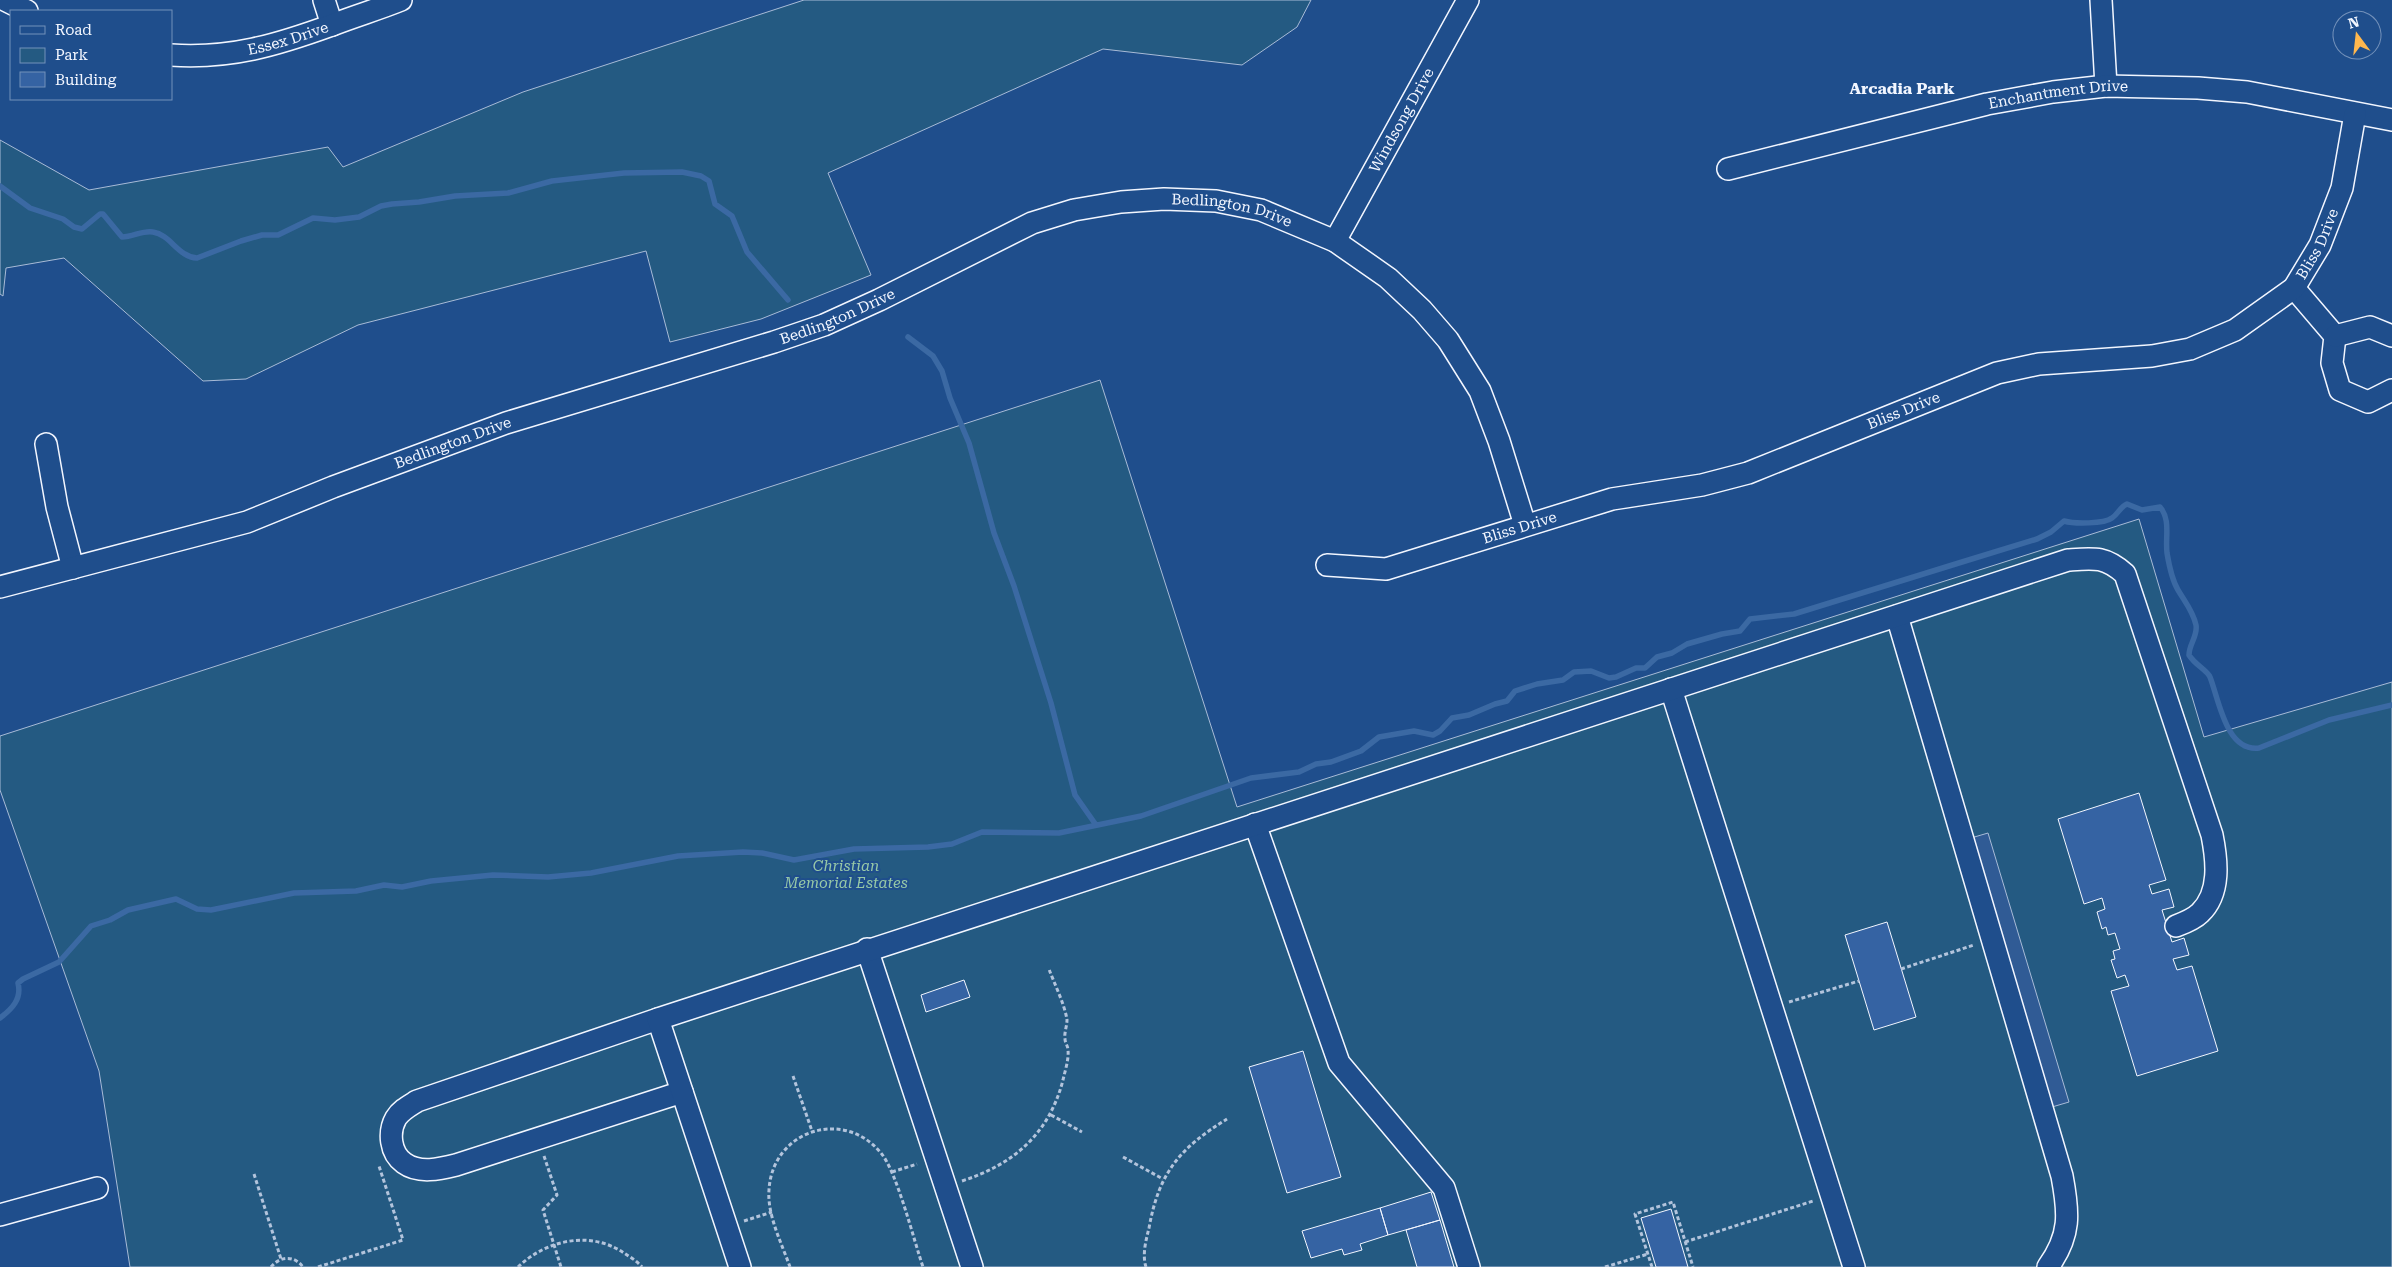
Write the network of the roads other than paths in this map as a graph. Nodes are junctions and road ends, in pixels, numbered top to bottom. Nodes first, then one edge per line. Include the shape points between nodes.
1 (5, 0) edge
2 (324, 0) edge
3 (401, 0) edge
4 (1468, 0) edge
5 (2101, 0) edge
6 (25, 10) edge
7 (332, 25) junction
8 (172, 55) edge
9 (2106, 86) junction
10 (2355, 114) junction
11 (2392, 120) edge
12 (1728, 169) dead end
13 (1335, 241) junction
14 (2294, 288) junction
15 (2335, 336) junction
16 (2392, 336) edge
17 (2392, 390) edge
18 (46, 444) dead end
19 (1525, 525) junction
20 (1328, 565) dead end
21 (73, 568) junction
22 (0, 587) edge
23 (1897, 616) junction
24 (1672, 689) junction
25 (1255, 824) junction
26 (2176, 926) dead end
27 (867, 949) junction
28 (658, 1018) junction
29 (682, 1092) junction
30 (97, 1188) dead end
31 (0, 1215) edge
32 (740, 1267) edge
33 (972, 1267) edge
34 (1469, 1267) edge
35 (1854, 1267) edge
36 (2048, 1267) edge

1 - 6 street
2 - 7 street
3 - 7 street, Essex Drive
4 - 13 street, Windsong Drive
5 - 9 street
7 - 8 street, Essex Drive via 282,43 239,53 199,57
9 - 10 street, Enchantment Drive via 2247,92
9 - 12 street, Enchantment Drive via 1988,104
10 - 11 street, Enchantment Drive
10 - 14 street, Bliss Drive via 2342,188 2320,245
13 - 19 street, Bedlington Drive via 1388,278 1448,340 1480,391
13 - 21 street, Bedlington Drive via 1261,210 1216,201 1164,198 1074,210 1032,223 824,325 506,423 333,486 247,522
14 - 15 street
14 - 19 street, Bliss Drive via 2235,330 2190,349 2152,356 2039,364 1997,373 1748,473 1702,485 1612,499
15 - 16 street via 2370,327
15 - 17 street via 2332,363 2340,390 2368,402
18 - 21 street via 57,507
19 - 20 street, Bliss Drive via 1386,569
21 - 22 street, Bedlington Drive
23 - 24 street
23 - 26 street via 2068,560 2097,558 2113,563 2125,574 2212,835 2216,856 2216,877 2206,906 2200,914
23 - 36 street via 2062,1176 2068,1209 2066,1234
24 - 25 street
24 - 35 street
25 - 27 street
25 - 34 street via 1339,1063 1444,1188
27 - 28 street
27 - 33 street
28 - 29 street
28 - 29 street via 417,1101 400,1113 391,1130 396,1154 404,1164 417,1168 435,1170 456,1166
29 - 32 street
30 - 31 street

